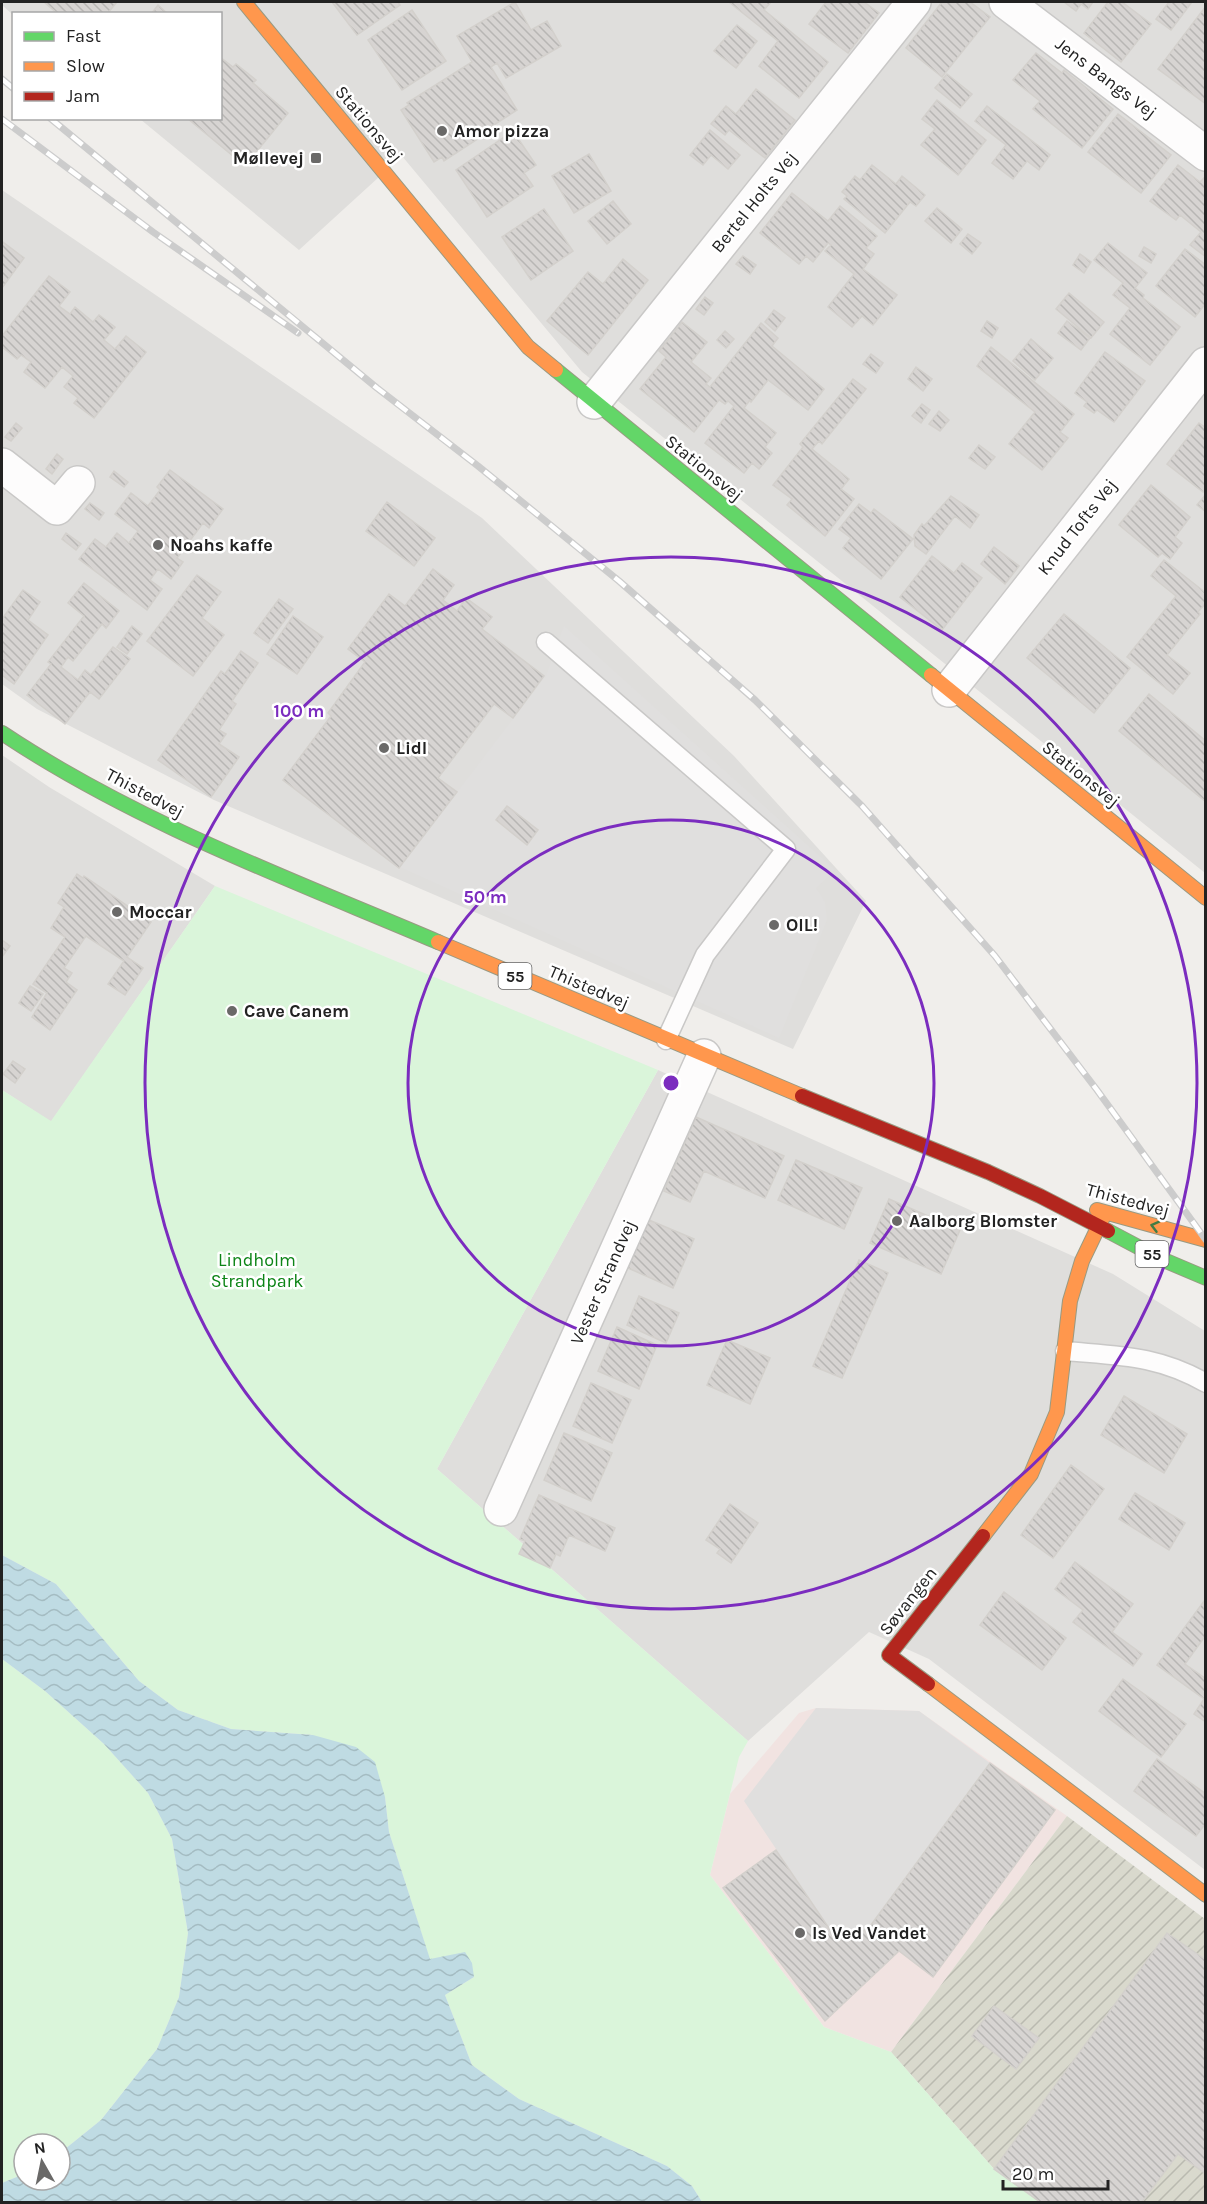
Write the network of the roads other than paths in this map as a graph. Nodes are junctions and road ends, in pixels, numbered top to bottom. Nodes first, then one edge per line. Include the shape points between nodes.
1 (246, 2) edge
2 (914, 2) edge
3 (1006, 2) edge
4 (1206, 154) edge
5 (1206, 364) edge
6 (594, 402) junction
7 (2, 465) edge
8 (78, 483) dead end
9 (546, 642) dead end
10 (949, 690) junction
11 (2, 733) edge
12 (1206, 898) edge
13 (666, 1040) junction
14 (704, 1056) junction
15 (1040, 1196) junction
16 (1106, 1213) junction
17 (1100, 1227) junction
18 (1206, 1240) edge
19 (1206, 1278) edge
20 (1065, 1351) junction
21 (1206, 1383) edge
22 (501, 1509) dead end
23 (1206, 1895) edge

1 - 6 street, Stationsvej via 528,346
2 - 6 street, Bertel Holts Vej
3 - 4 street, Jens Bangs Vej
5 - 10 street, Knud Tofts Vej
6 - 10 street, Stationsvej
7 - 8 street via 57,508
9 - 13 lane via 786,849 705,955
10 - 12 street, Stationsvej
11 - 13 street, Thistedvej / 55 via 34,755 163,825
13 - 14 street, Thistedvej / 55
14 - 15 street, Thistedvej / 55
14 - 22 street, Vester Strandvej
15 - 16 street, Thistedvej / 55
15 - 17 street, Thistedvej / 55
16 - 17 street, Søvangen
18 -> 16 street, Thistedvej / 55
17 - 19 street, Thistedvej / 55
17 - 20 street, Søvangen via 1082,1262 1070,1301
20 - 21 lane via 1146,1359
20 - 23 street, Søvangen via 1057,1413 1030,1474 889,1654

